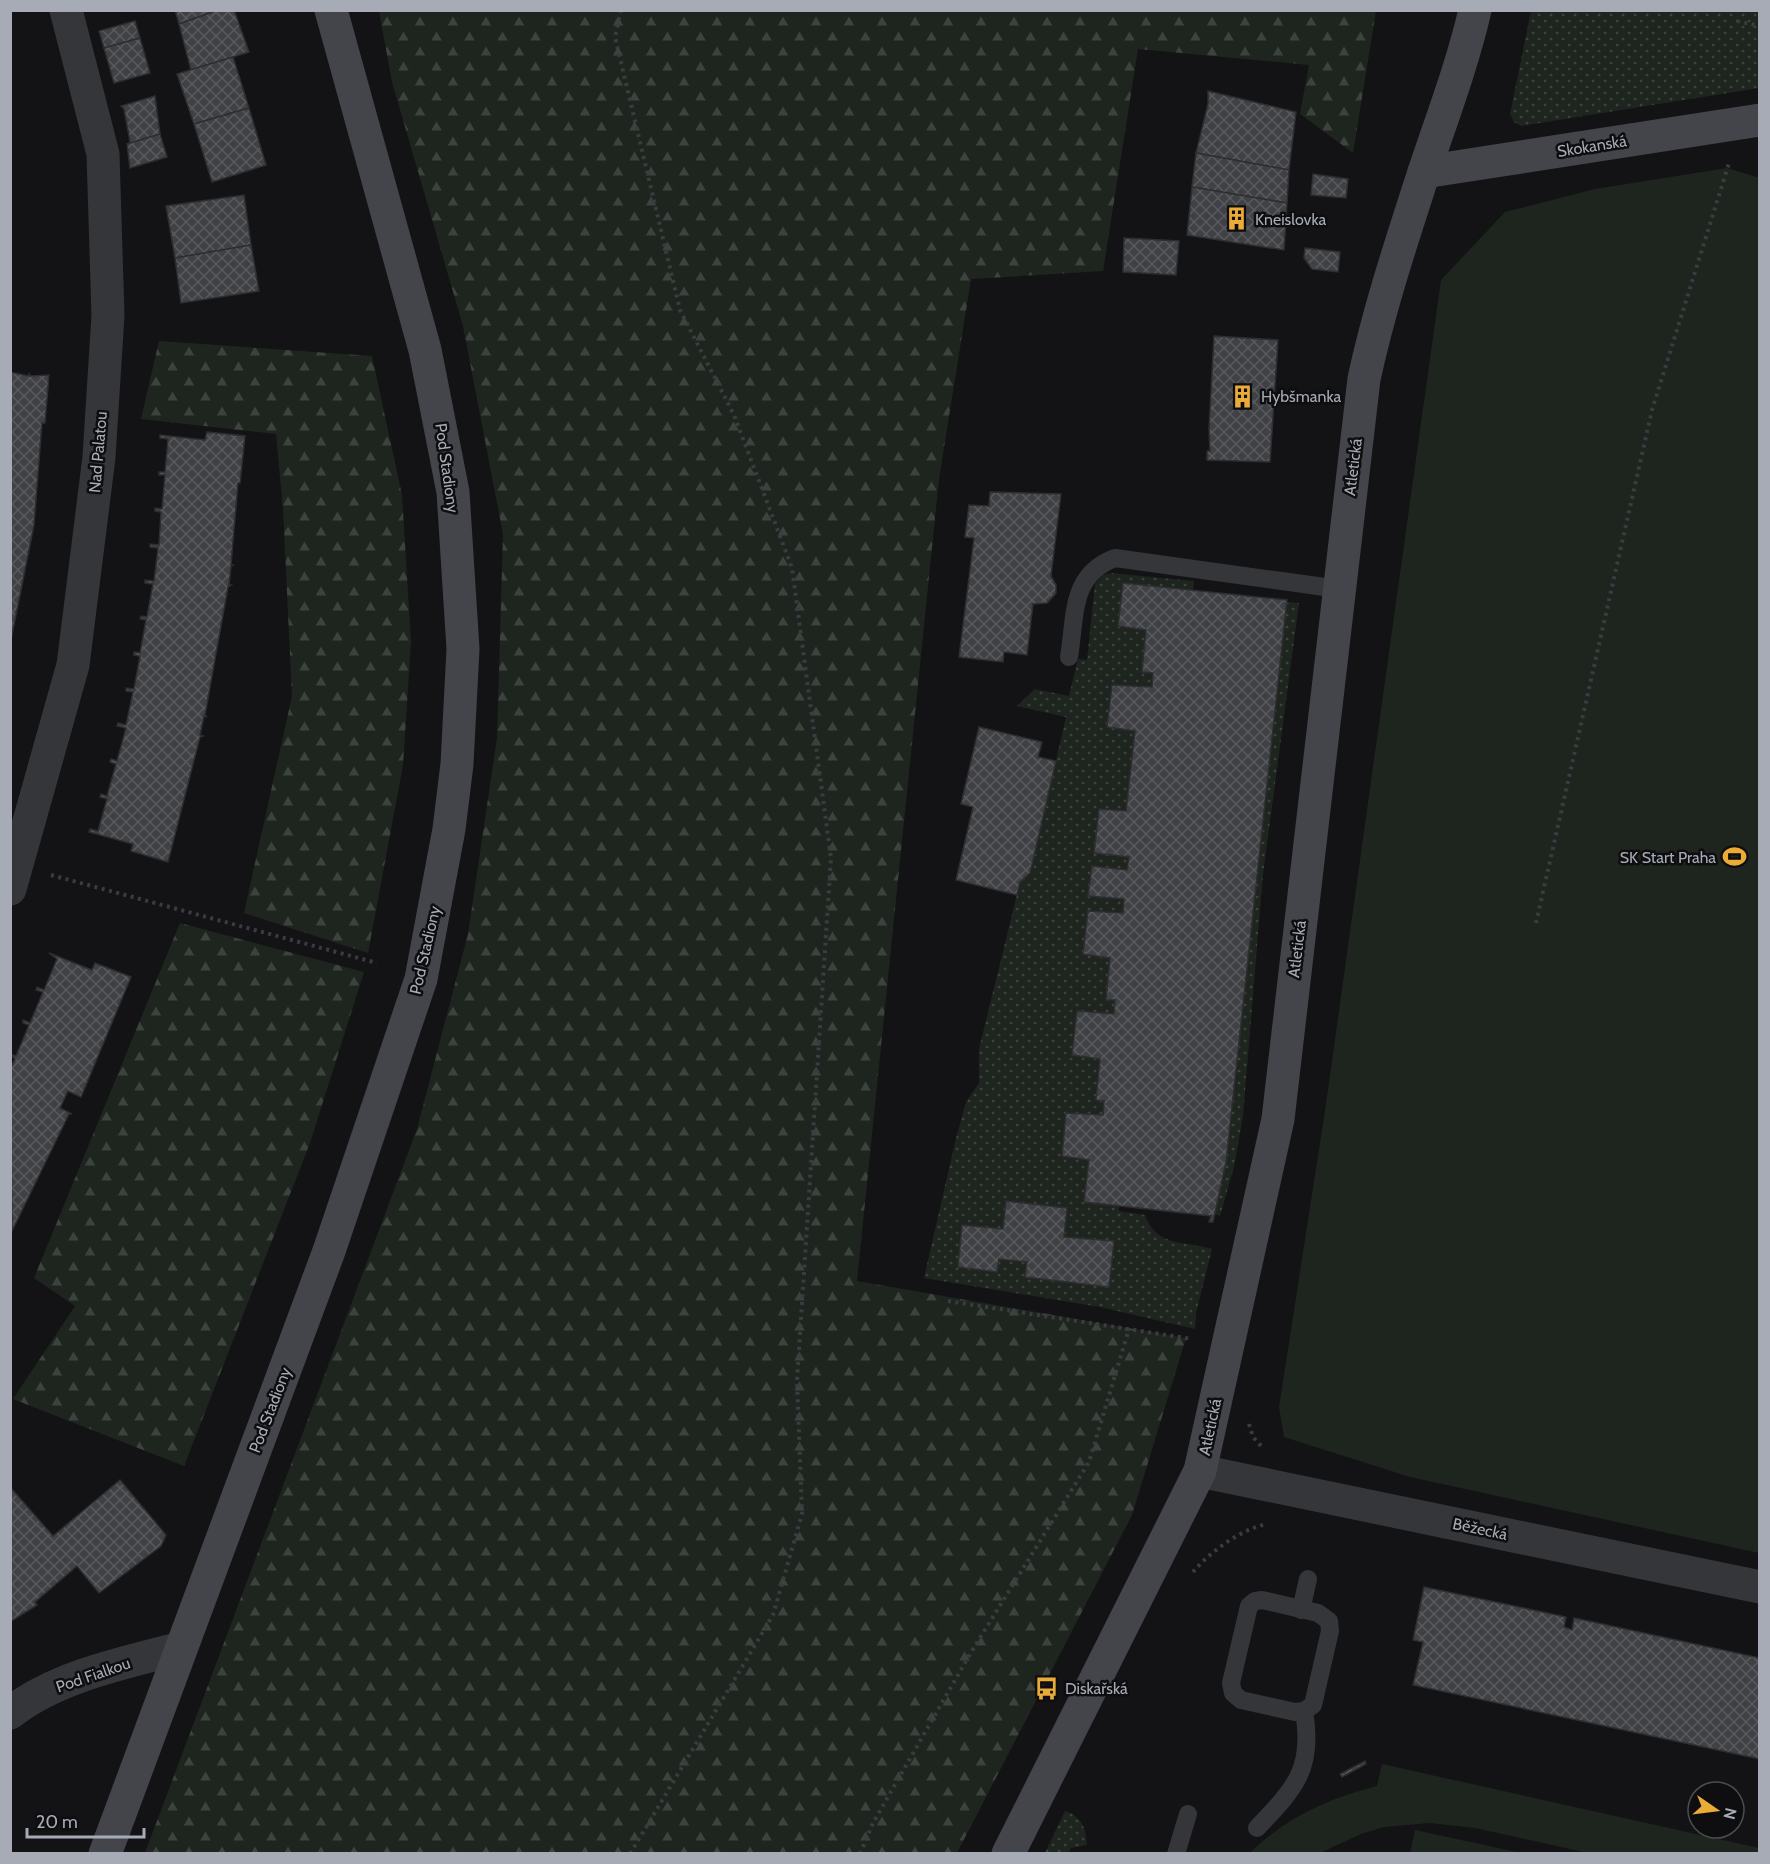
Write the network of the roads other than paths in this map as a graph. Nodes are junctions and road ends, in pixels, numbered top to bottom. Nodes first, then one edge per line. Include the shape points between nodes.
1 (66, 10) edge
2 (331, 10) edge
3 (1475, 10) edge
4 (1748, 122) edge
5 (1424, 172) junction
6 (1339, 589) junction
7 (1069, 657) dead end
8 (15, 878) edge
9 (1200, 1471) junction
10 (1308, 1579) dead end
11 (1760, 1587) edge
12 (1301, 1610) junction
13 (181, 1648) junction
14 (1304, 1711) junction
15 (10, 1713) edge
16 (1188, 1814) dead end
17 (1257, 1828) dead end
18 (105, 1854) edge
19 (1008, 1854) edge
20 (1176, 1854) edge

1 - 8 street, Nad Palatou via 103,154 108,315 99,457 73,664
2 - 13 street, Pod Stadiony via 425,350 453,492 463,649 457,764 421,979 329,1251
3 - 5 street, Atletická via 1463,61
4 - 5 street, Skokanská
5 - 6 street, Atletická via 1367,369
6 - 7 lane via 1115,558 1100,564 1081,584
6 - 9 street, Atletická via 1278,1119
9 - 11 street, Běžecká
9 - 19 street, Atletická
10 - 12 lane
12 - 14 lane via 1318,1613 1329,1622 1330,1630 1313,1705
12 - 14 lane via 1262,1600 1249,1606 1231,1683 1233,1693 1241,1700
13 - 15 street, Pod Fialkou via 100,1670 31,1697
13 - 18 street, Pod Stadiony
14 - 17 lane via 1307,1754 1298,1779
16 - 20 lane

